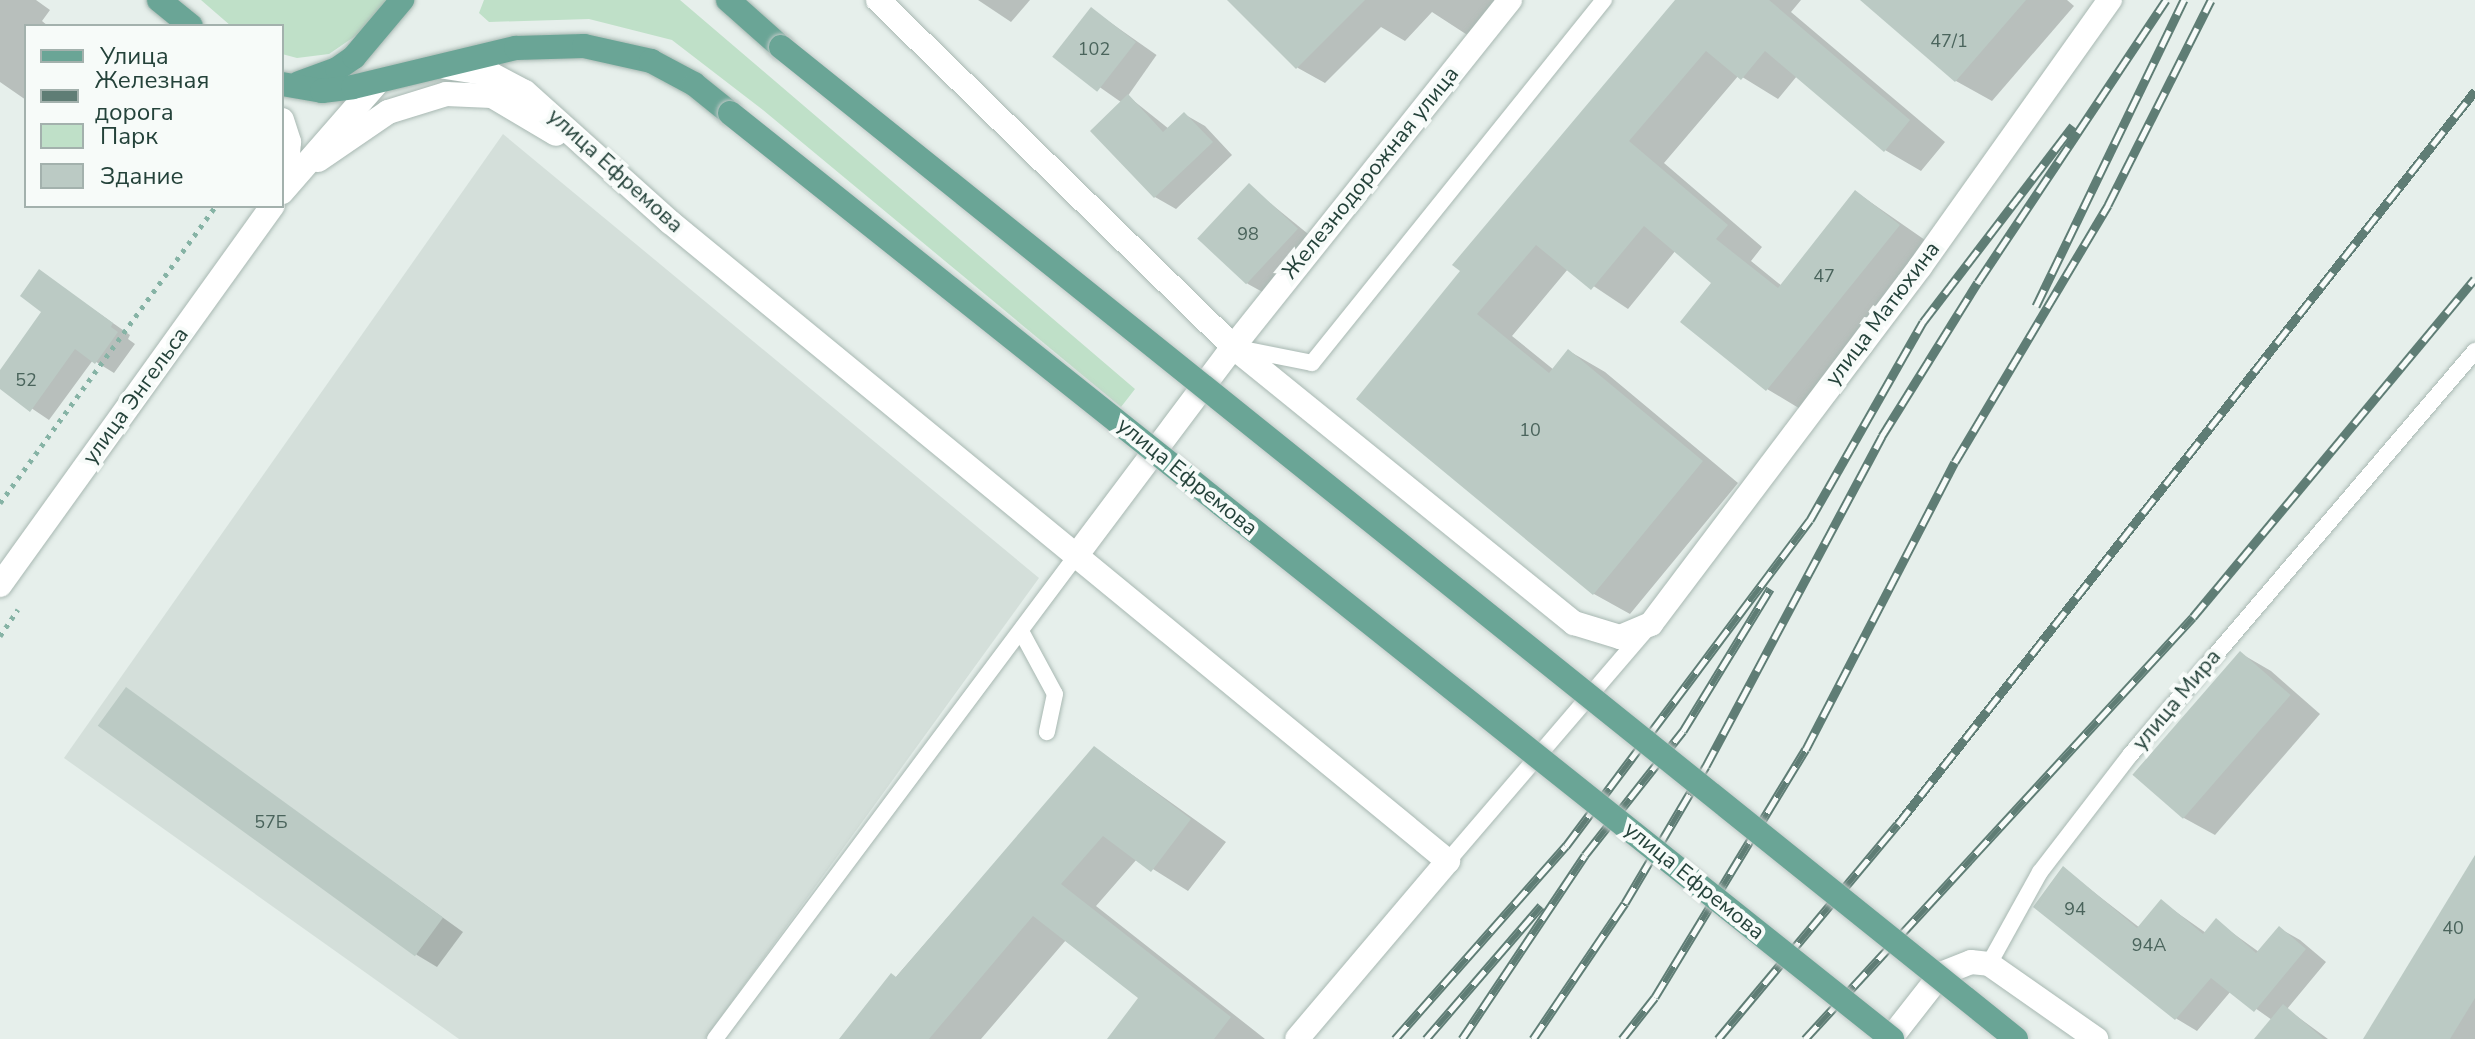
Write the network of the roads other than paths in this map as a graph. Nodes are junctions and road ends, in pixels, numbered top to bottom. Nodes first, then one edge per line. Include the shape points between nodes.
1 (159, 0) edge
2 (402, 0) edge
3 (728, 0) edge
4 (878, 0) edge
5 (1510, 0) edge
6 (1604, 0) edge
7 (2110, 0) edge
8 (189, 24) edge
9 (432, 67) junction
10 (377, 83) junction
11 (284, 84) edge
12 (284, 84) edge
13 (284, 126) edge
14 (284, 171) edge
15 (622, 180) junction
16 (284, 190) edge
17 (284, 192) edge
18 (271, 208) edge
19 (1233, 347) junction
20 (2475, 351) edge
21 (1079, 552) junction
22 (0, 585) edge
23 (1651, 624) junction
24 (1022, 633) junction
25 (1047, 732) dead end
26 (1448, 861) junction
27 (1989, 964) junction
28 (715, 1039) edge
29 (1297, 1039) edge
30 (1891, 1039) edge
31 (2016, 1039) edge
32 (2096, 1039) edge

1 - 8 main road
2 - 11 main road via 369,43 337,69
3 - 31 main road, bridge
4 - 19 street
5 - 19 street, Железнодорожная улица
6 - 19 lane via 1312,363
7 - 23 street, улица Матюхина via 1920,267
9 - 10 main road, улица Ефремова
9 - 15 street, улица Ефремова via 469,68 512,84
9 - 30 main road, улица Ефремова, bridge via 516,48 595,48 651,61 694,84
10 - 12 main road, улица Ефремова via 322,91
10 - 16 street, улица Энгельса
13 - 14 street via 289,142
15 - 17 street via 516,108 492,96 462,92 388,112
15 - 21 street, улица Ефремова
18 - 22 street, улица Энгельса
19 - 21 street, Железнодорожная улица
19 - 23 street via 1574,623 1620,637
20 - 27 lane, улица Мира via 2131,754 2040,872
21 - 24 lane
21 - 26 street, улица Ефремова
23 - 26 lane
24 - 25 lane via 1055,694
24 - 28 lane
26 - 29 street
27 - 30 street via 1954,965 1941,974
27 - 32 street

